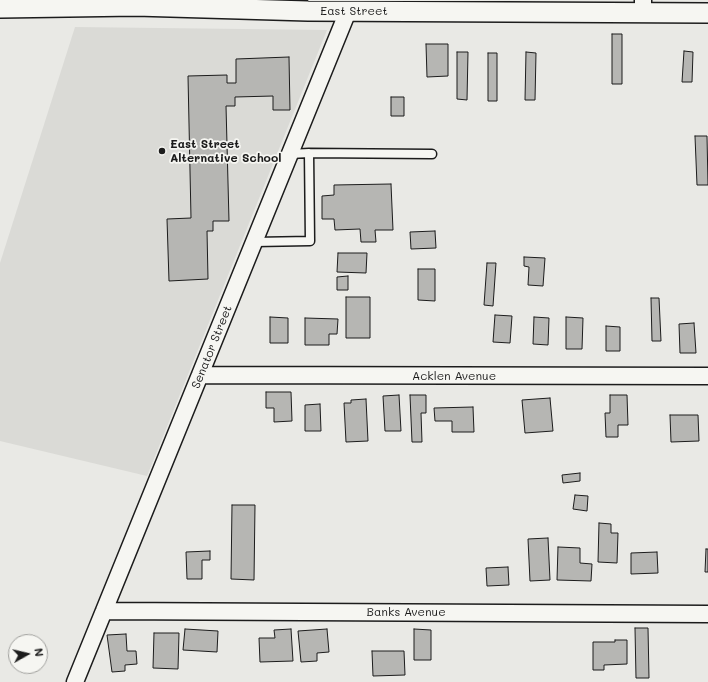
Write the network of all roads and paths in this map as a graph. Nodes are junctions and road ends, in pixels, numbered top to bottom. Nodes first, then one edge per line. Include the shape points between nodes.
1 (36, 3) edge
2 (136, 3) edge
3 (308, 5) edge
4 (475, 6) edge
5 (643, 6) edge
6 (0, 8) edge
7 (348, 11) junction
8 (708, 13) edge
9 (309, 153) junction
10 (290, 154) junction
11 (432, 154) dead end
12 (254, 242) junction
13 (200, 375) junction
14 (708, 376) edge
15 (104, 611) junction
16 (708, 614) edge
17 (75, 682) edge

1 - 2 street, East Street
1 - 6 street, East Street
2 - 3 street, East Street
3 - 7 street, East Street
4 - 5 street, East Street
4 - 7 street, East Street
5 - 8 street, East Street
7 - 10 street, Senator Street
9 - 10 lane
9 - 11 lane
9 - 12 lane via 310,241
10 - 12 street, Senator Street
12 - 13 street, Senator Street
13 - 14 street, Acklen Avenue
13 - 15 street, Senator Street
15 - 16 street, Banks Avenue
15 - 17 street, Senator Street

